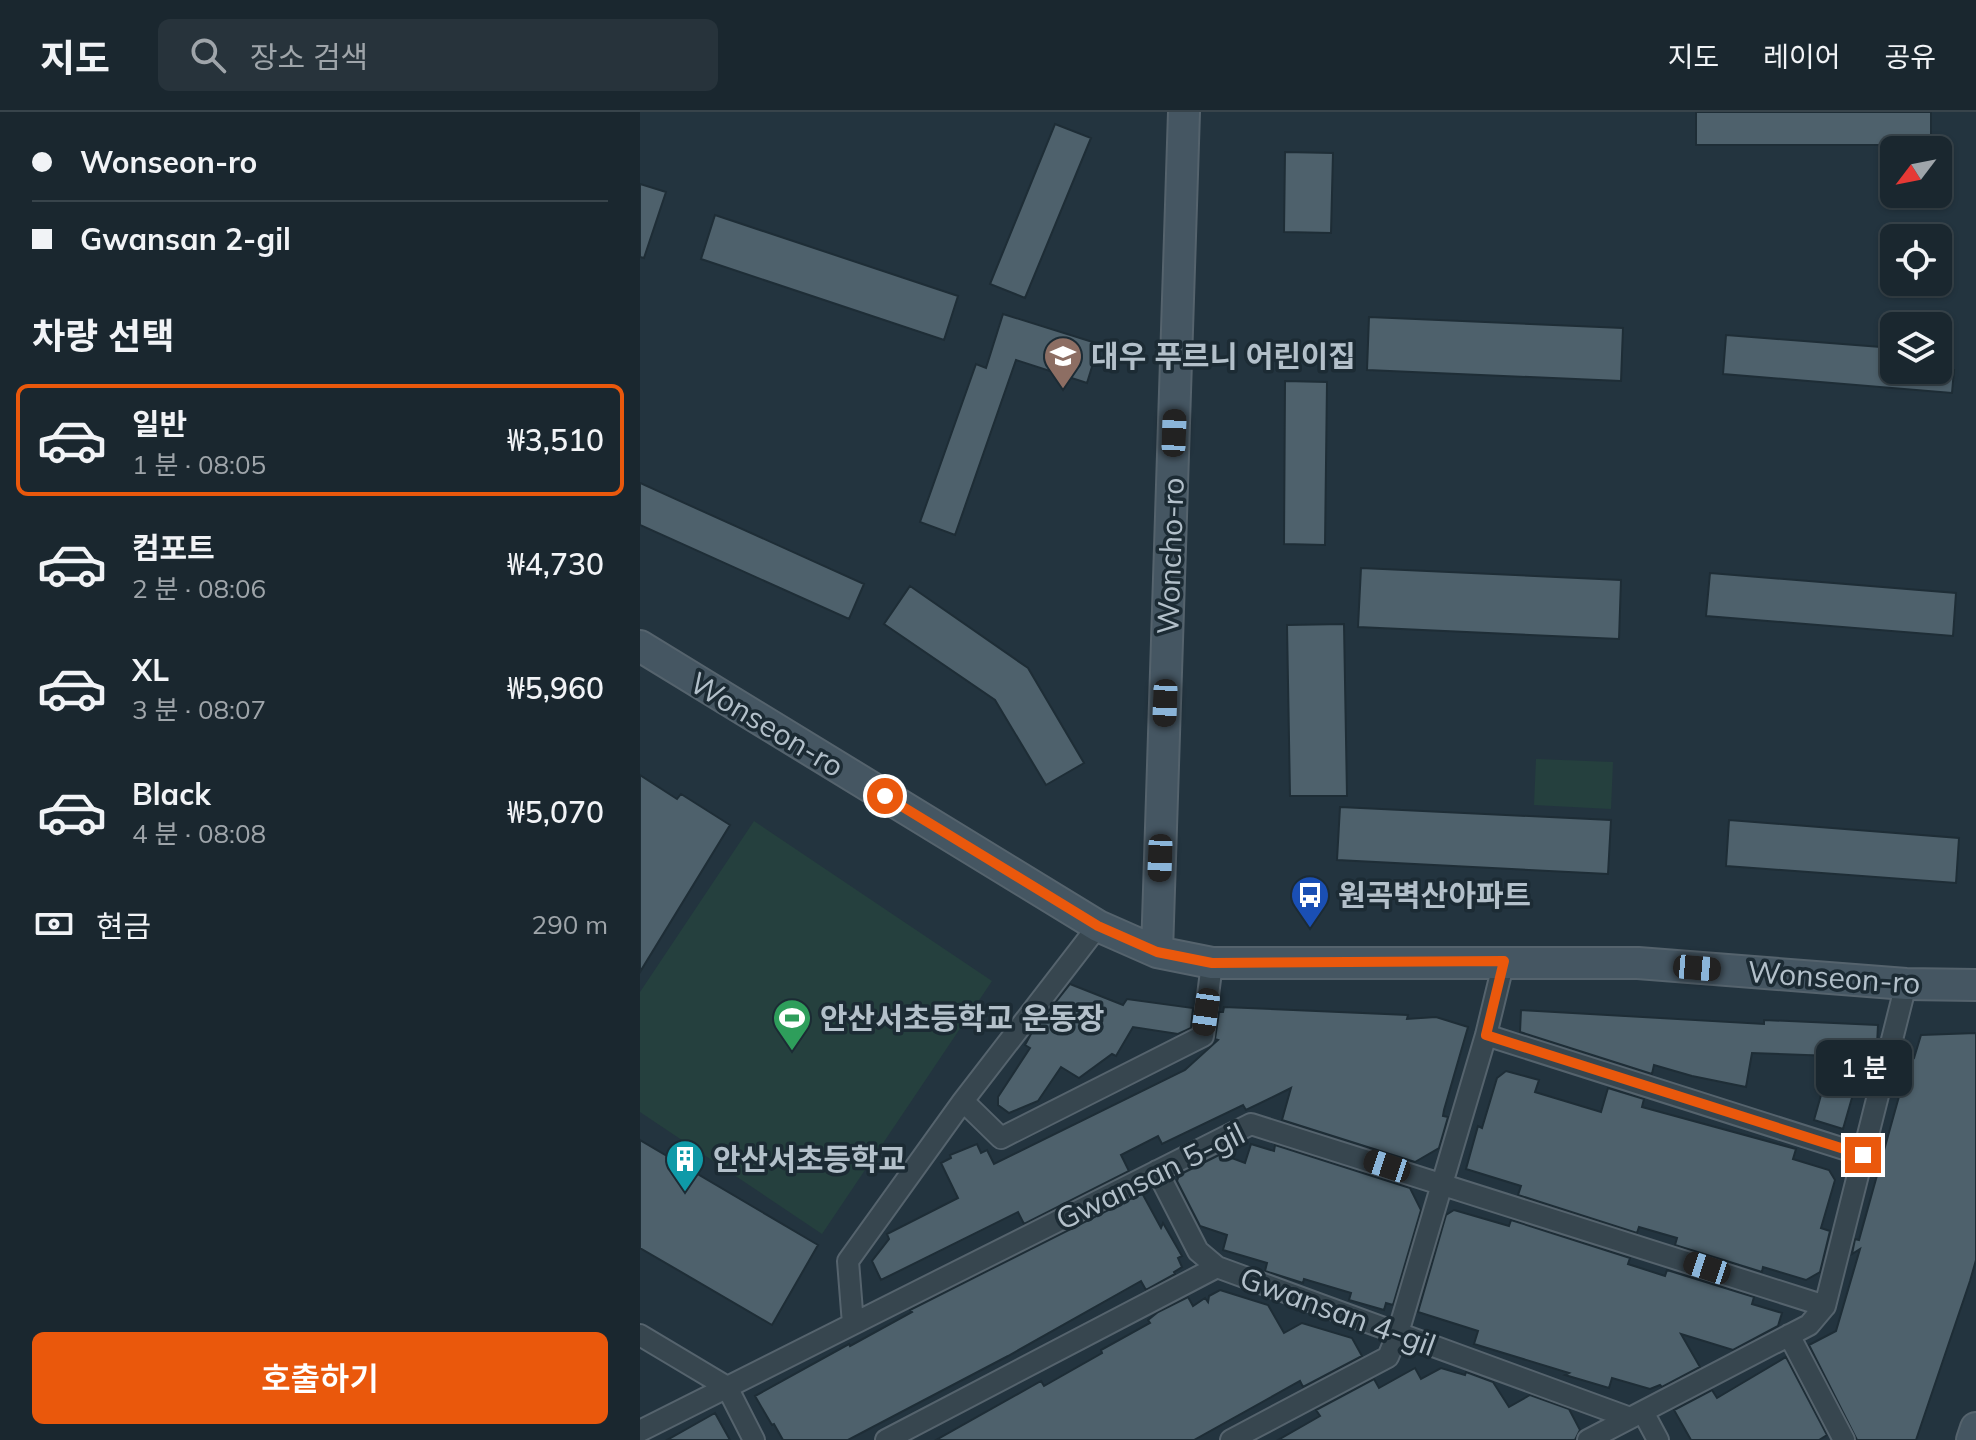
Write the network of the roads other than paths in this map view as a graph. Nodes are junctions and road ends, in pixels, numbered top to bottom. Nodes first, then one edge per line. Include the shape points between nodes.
1 (1184, 112) edge
2 (640, 646) edge
3 (1098, 926) junction
4 (1157, 952) junction
5 (1504, 961) junction
6 (1212, 963) junction
7 (1906, 984) junction
8 (1976, 985) edge
9 (1486, 1035) junction
10 (963, 1101) junction
11 (1863, 1155) junction
12 (1157, 1171) junction
13 (1441, 1184) junction
14 (1217, 1267) junction
15 (1825, 1306) junction
16 (853, 1324) junction
17 (1398, 1333) junction
18 (640, 1335) edge
19 (1789, 1335) junction
20 (727, 1387) junction
21 (1636, 1415) junction
22 (1976, 1428) edge
23 (640, 1431) edge
24 (754, 1440) edge
25 (886, 1440) edge
26 (1231, 1440) edge
27 (1588, 1440) edge
28 (1658, 1440) edge
29 (1844, 1440) edge
30 (1972, 1440) edge

1 - 4 street, Woncho-ro
2 - 3 street, Wonseon-ro
3 - 4 street, Wonseon-ro
3 - 10 street
4 - 6 street, Wonseon-ro
5 - 6 street, Wonseon-ro
5 - 7 street, Wonseon-ro via 1638,963
5 - 9 street
6 - 10 street via 1203,1036 1001,1138
7 - 8 street, Wonseon-ro
7 - 11 street
9 - 11 street
9 - 13 street
10 - 16 street via 848,1261
11 - 15 street
12 - 13 street, Gwansan 5-gil via 1251,1124
12 - 14 street via 1198,1251
12 - 16 street, Gwansan 5-gil
13 - 15 street, Gwansan 5-gil
13 - 17 street
14 - 17 street, Gwansan 4-gil
14 - 25 street, Gwansan 4-gil
15 - 19 street via 1809,1325
16 - 20 street, Gwansan 5-gil
17 - 21 street, Gwansan 4-gil
17 - 26 street via 1388,1357
18 - 20 street
19 - 21 street
19 - 29 street
20 - 23 street, Gwansan 5-gil
20 - 24 street
21 - 27 street
21 - 28 street
22 - 30 street

